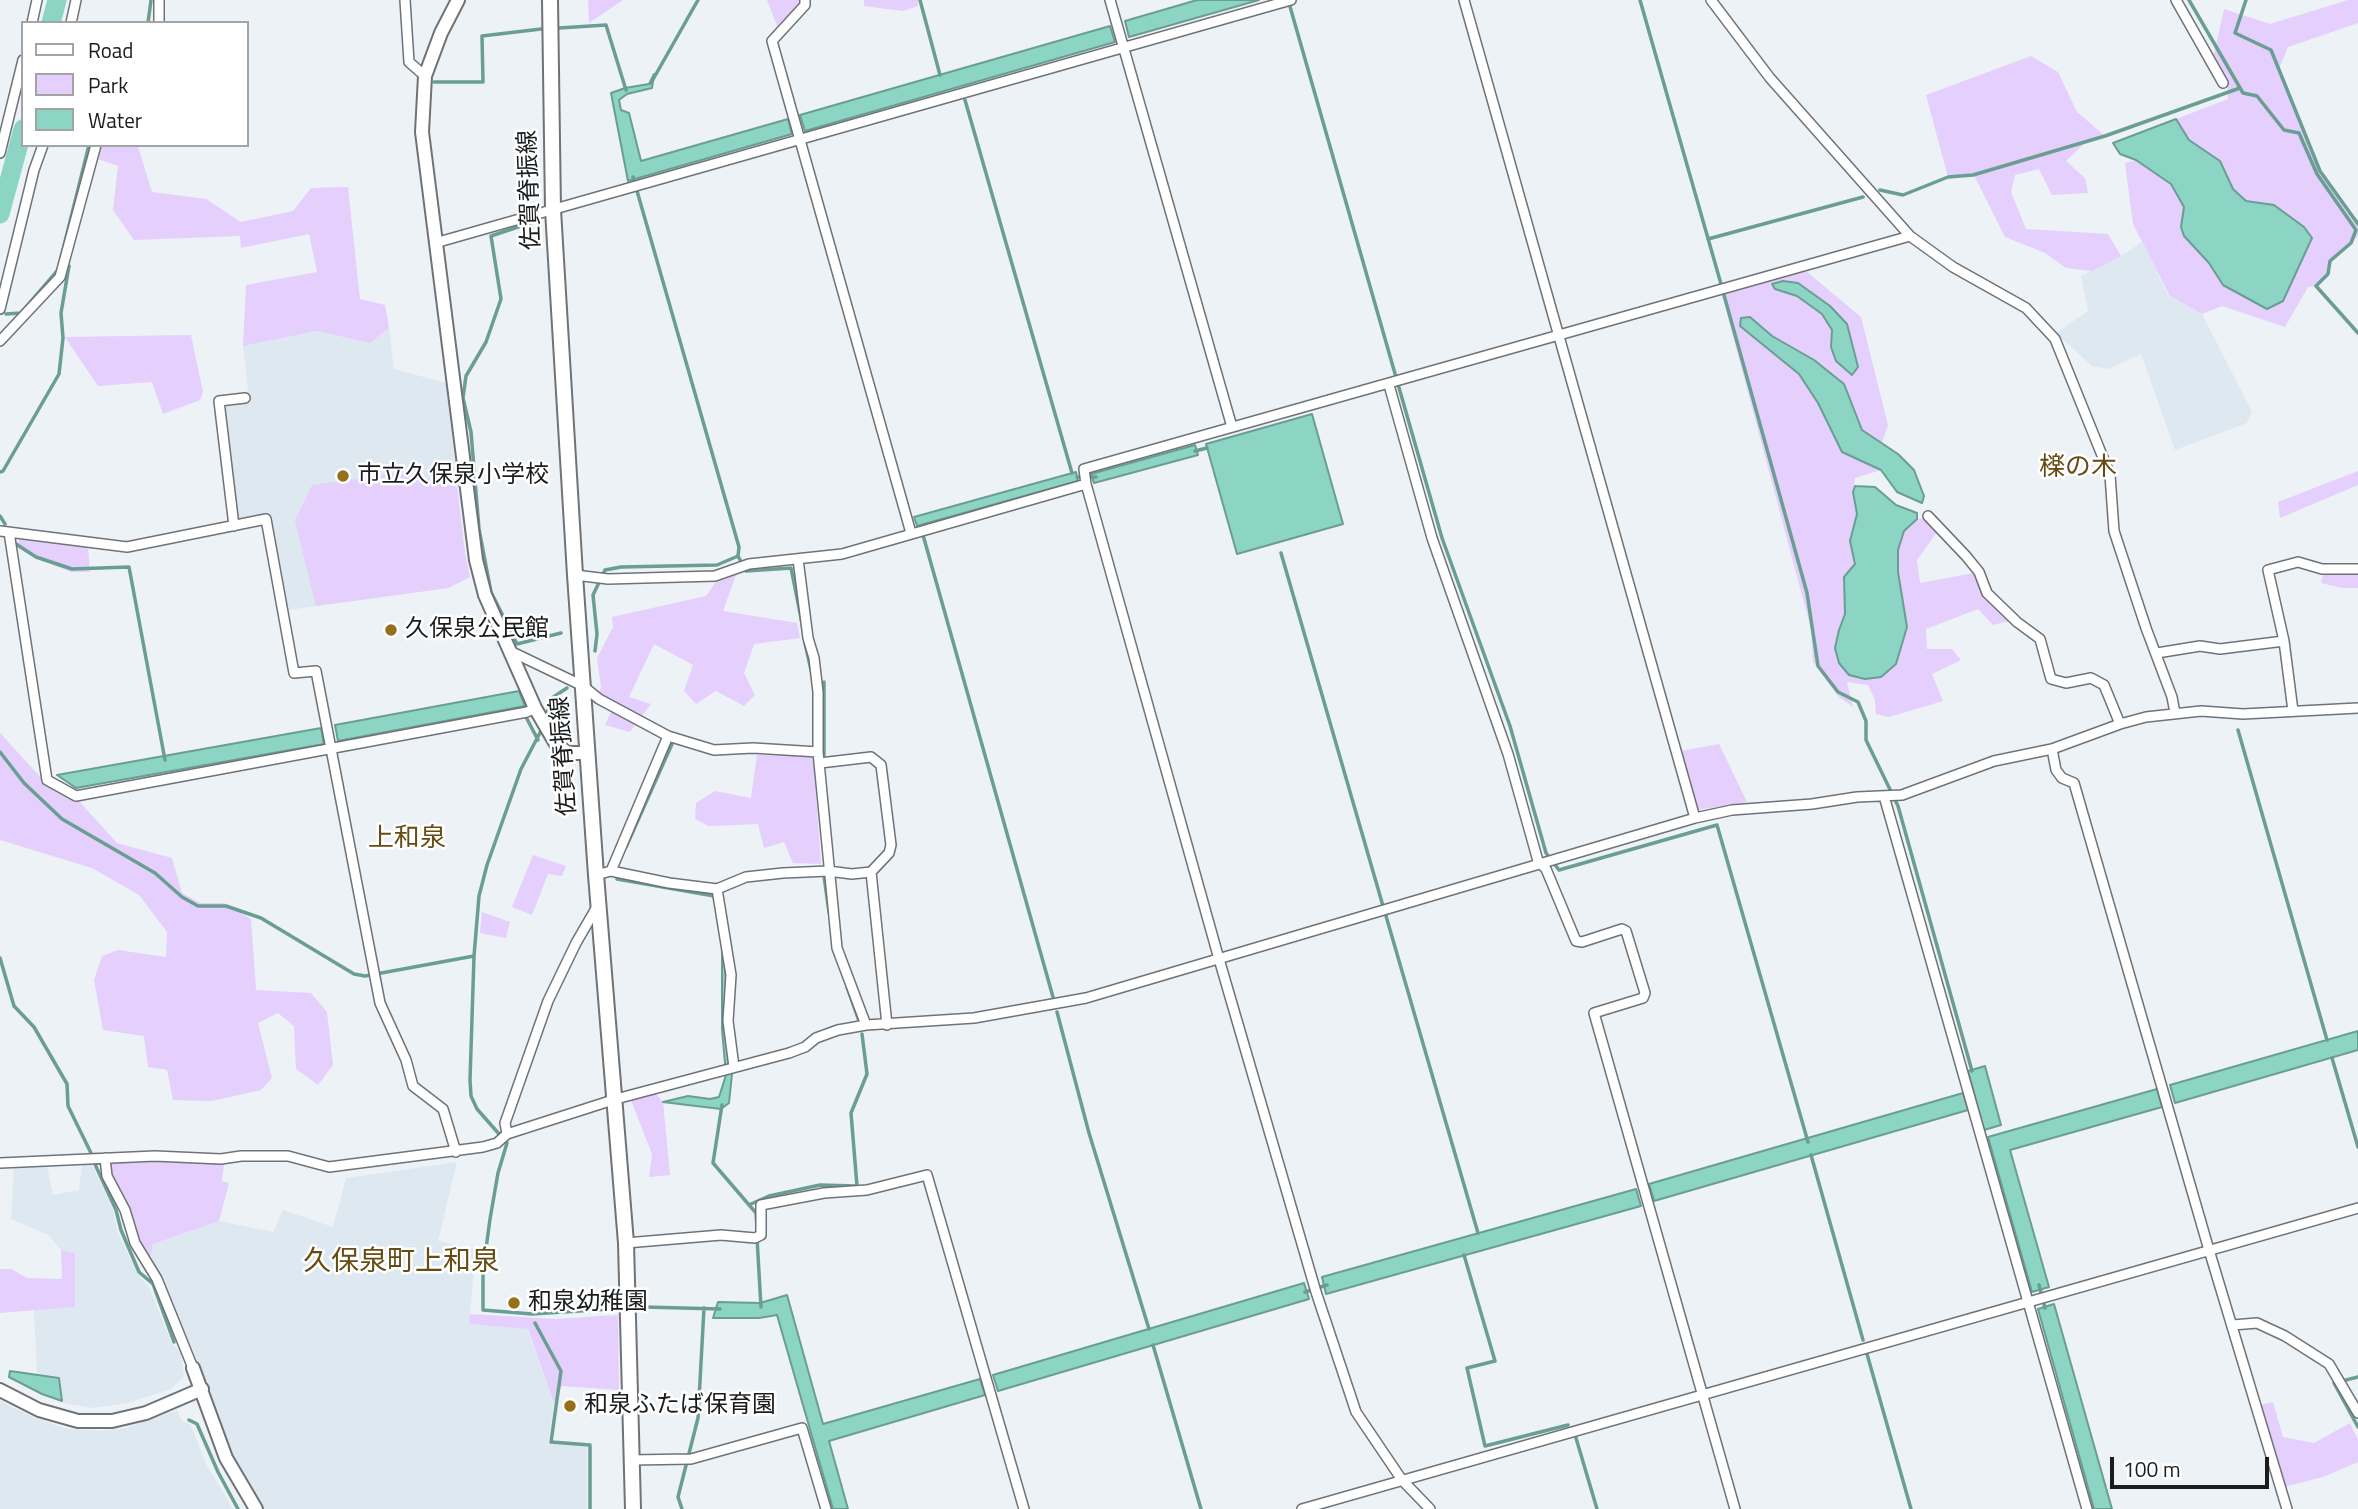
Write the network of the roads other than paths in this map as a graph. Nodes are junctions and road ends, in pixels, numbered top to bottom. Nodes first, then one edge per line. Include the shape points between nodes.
1 (37, 0) edge
2 (76, 0) edge
3 (159, 0) edge
4 (405, 0) edge
5 (458, 0) edge
6 (550, 0) edge
7 (805, 0) edge
8 (1110, 0) edge
9 (1464, 0) edge
10 (1711, 0) edge
11 (2176, 0) edge
12 (1287, 1) edge
13 (32, 21) edge
14 (71, 21) edge
15 (159, 21) edge
16 (1122, 42) junction
17 (21, 68) edge
18 (425, 76) junction
19 (2223, 83) dead end
20 (801, 141) junction
21 (42, 147) edge
22 (95, 147) edge
23 (0, 153) edge
24 (553, 210) junction
25 (1910, 236) junction
26 (435, 243) junction
27 (0, 309) edge
28 (1559, 335) junction
29 (0, 341) edge
30 (1389, 385) junction
31 (245, 398) dead end
32 (1232, 427) junction
33 (1085, 479) junction
34 (1928, 516) dead end
35 (234, 526) junction
36 (5, 532) edge
37 (911, 533) junction
38 (798, 559) junction
39 (2358, 569) edge
40 (575, 575) junction
41 (2284, 641) junction
42 (512, 652) junction
43 (2157, 653) junction
44 (583, 687) junction
45 (2358, 708) edge
46 (2293, 711) junction
47 (539, 712) junction
48 (2175, 713) junction
49 (2120, 724) junction
50 (668, 736) junction
51 (331, 748) junction
52 (2052, 749) junction
53 (818, 752) junction
54 (587, 753) junction
55 (820, 763) junction
56 (1884, 796) junction
57 (1695, 818) junction
58 (1549, 862) junction
59 (611, 871) junction
60 (828, 871) junction
61 (870, 872) junction
62 (596, 875) junction
63 (717, 889) junction
64 (598, 905) junction
65 (1219, 959) junction
66 (866, 1025) junction
67 (887, 1025) junction
68 (734, 1067) junction
69 (616, 1099) junction
70 (507, 1135) junction
71 (456, 1152) junction
72 (105, 1158) junction
73 (0, 1163) edge
74 (2358, 1208) edge
75 (626, 1243) junction
76 (2209, 1250) junction
77 (2028, 1302) junction
78 (2233, 1325) junction
79 (193, 1368) joint
80 (202, 1389) junction
81 (0, 1390) edge
82 (1703, 1395) junction
83 (2358, 1413) edge
84 (631, 1460) junction
85 (1402, 1480) junction
86 (256, 1509) edge
87 (634, 1509) edge
88 (826, 1509) edge
89 (1024, 1509) edge
90 (1302, 1509) edge
91 (1430, 1509) edge
92 (1735, 1509) edge
93 (2087, 1509) edge
94 (2287, 1509) edge

1 - 13 street
2 - 14 street
3 - 15 street
4 - 18 street via 409,62
5 - 18 street
6 - 24 main road, 佐賀脊振線
7 - 20 street via 772,41
8 - 16 street
9 - 28 street
10 - 25 street via 1770,78
11 - 19 street
12 - 16 street
16 - 20 street
16 - 32 street
17 - 23 street
18 - 26 street via 422,132
20 - 24 street
20 - 37 street
21 - 27 street
22 - 29 street via 61,277
24 - 26 street
24 - 40 main road, 佐賀脊振線
25 - 28 street
25 - 43 street via 1953,267 2026,308 2055,339 2109,475 2114,531
26 - 42 street via 476,561 485,595
28 - 30 street
28 - 57 street
30 - 32 street
30 - 58 street via 1432,538 1508,754 1538,861
31 - 35 street via 219,401
32 - 33 street via 1084,469
33 - 37 street
33 - 65 street
34 - 49 street via 1979,572 1987,593 2040,639 2051,679 2066,683 2091,678 2104,685
35 - 36 street via 127,547
35 - 51 street via 265,519 294,673 316,671
36 - 51 street via 47,780 76,796
37 - 38 street via 842,554
38 - 40 street via 744,566 715,576 608,579
38 - 53 street via 818,692
39 - 41 street via 2322,569 2298,562 2268,570
40 - 44 main road, 佐賀脊振線
41 - 43 street
41 - 46 street
42 - 44 street
42 - 47 street
43 - 48 street
44 - 50 street
44 - 54 main road, 佐賀脊振線
45 - 46 street
46 - 48 street
47 - 51 street
47 - 54 street via 562,751
48 - 49 street
49 - 52 street
50 - 53 street via 714,750
50 - 59 street
51 - 71 street via 380,1003 413,1086 443,1109
52 - 56 street via 1994,761 1902,795
52 - 76 street via 2056,770 2074,783
53 - 55 street
54 - 62 main road, 佐賀脊振線
55 - 60 street
55 - 61 street via 871,757 881,765 891,845
56 - 57 street via 1732,810
56 - 77 street
57 - 58 street
58 - 65 street
58 - 82 street via 1576,942 1626,931 1645,993 1643,998 1594,1013
59 - 62 street
59 - 63 street
60 - 61 street
60 - 63 street via 747,877
60 - 66 street via 837,948
61 - 67 street
62 - 64 main road, 佐賀脊振線
63 - 68 street via 731,975 728,1021
64 - 69 main road, 佐賀脊振線
64 - 70 street via 548,1001 505,1123
65 - 67 street via 1054,1006
65 - 85 street via 1356,1412
66 - 67 street
66 - 68 street via 838,1030 789,1053
68 - 69 street
69 - 70 street
69 - 75 main road, 佐賀脊振線
70 - 71 street via 497,1143
71 - 72 street via 329,1167 288,1156
72 - 73 street
72 - 79 street via 107,1176 135,1243 157,1279
74 - 76 street
75 - 84 main road, 佐賀脊振線
75 - 89 street via 758,1236 761,1205 867,1190 927,1175
76 - 77 street
76 - 78 street
77 - 82 street
77 - 93 street
78 - 83 street via 2257,1322 2329,1364
78 - 94 street
79 - 80 street
80 - 81 street via 146,1413 78,1422 39,1410
80 - 86 street via 226,1458
82 - 85 street
82 - 92 street
84 - 87 main road, 佐賀脊振線
84 - 88 street via 688,1460 802,1428
85 - 90 street
85 - 91 street

